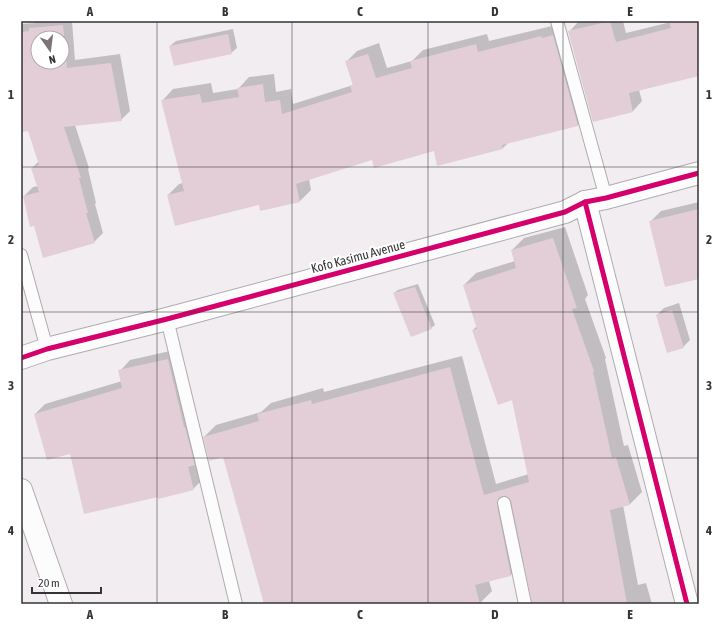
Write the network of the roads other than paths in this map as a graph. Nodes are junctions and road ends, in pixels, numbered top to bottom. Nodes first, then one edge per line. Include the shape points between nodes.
1 (556, 21) edge
2 (699, 173) edge
3 (606, 198) junction
4 (585, 202) junction
5 (21, 255) edge
6 (167, 319) junction
7 (46, 349) junction
8 (21, 358) edge
9 (21, 490) edge
10 (504, 503) dead end
11 (61, 604) edge
12 (236, 604) edge
13 (525, 604) edge
14 (687, 604) edge

1 - 3 lane
2 - 3 street, Kofo Kasimu Avenue
3 - 4 street, Kofo Kasimu Avenue
4 - 6 street, Kofo Kasimu Avenue via 565,212
4 - 14 street
5 - 7 lane
6 - 7 street, Kofo Kasimu Avenue
6 - 12 lane
7 - 8 street, Kofo Kasimu Avenue
9 - 11 street
10 - 13 lane

